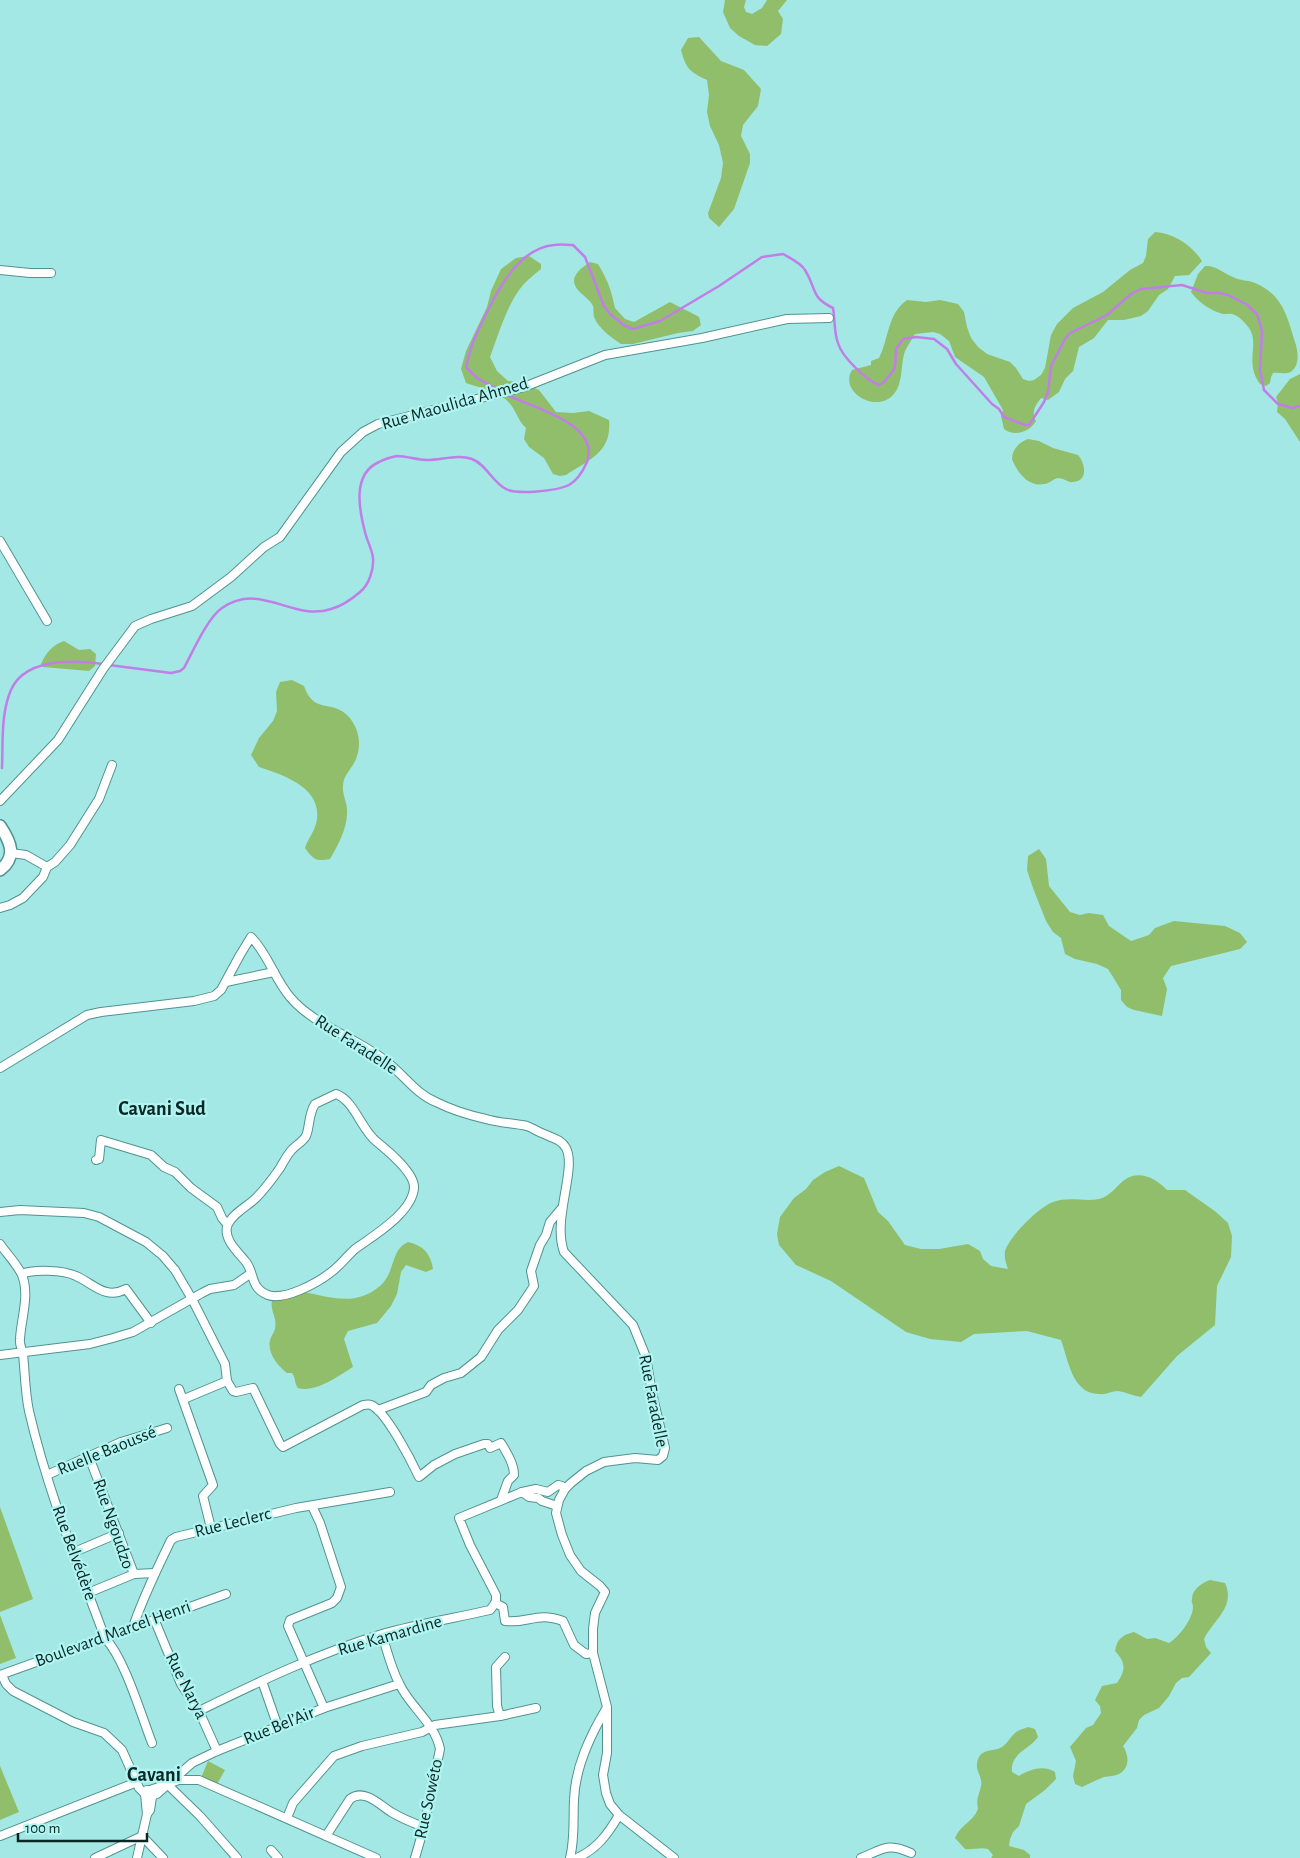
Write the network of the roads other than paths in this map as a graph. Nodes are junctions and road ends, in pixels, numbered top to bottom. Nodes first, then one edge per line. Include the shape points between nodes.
1 (0, 270) edge
2 (51, 273) dead end
3 (829, 318) dead end
4 (0, 541) edge
5 (3, 554) edge
6 (47, 621) dead end
7 (112, 765) dead end
8 (0, 802) edge
9 (0, 826) edge
10 (11, 853) junction
11 (47, 867) junction
12 (0, 870) edge
13 (0, 908) edge
14 (274, 972) junction
15 (226, 982) junction
16 (0, 1068) edge
17 (96, 1160) dead end
18 (561, 1209) junction
19 (0, 1212) edge
20 (228, 1224) junction
21 (0, 1244) edge
22 (22, 1274) junction
23 (250, 1274) junction
24 (192, 1299) junction
25 (151, 1323) junction
26 (22, 1353) junction
27 (0, 1355) edge
28 (228, 1381) junction
29 (179, 1389) dead end
30 (184, 1399) junction
31 (378, 1410) junction
32 (166, 1428) dead end
33 (90, 1457) junction
34 (47, 1475) junction
35 (565, 1489) junction
36 (390, 1492) dead end
37 (522, 1492) junction
38 (501, 1500) junction
39 (312, 1506) junction
40 (557, 1506) junction
41 (211, 1528) junction
42 (119, 1532) junction
43 (72, 1553) junction
44 (156, 1573) junction
45 (134, 1574) junction
46 (88, 1593) junction
47 (226, 1594) dead end
48 (495, 1603) junction
49 (155, 1621) junction
50 (133, 1627) junction
51 (382, 1634) junction
52 (105, 1638) junction
53 (594, 1653) junction
54 (505, 1657) dead end
55 (305, 1662) junction
56 (1, 1675) edge
57 (262, 1681) junction
58 (399, 1684) junction
59 (607, 1707) junction
60 (324, 1708) junction
61 (536, 1708) dead end
62 (199, 1711) junction
63 (500, 1716) junction
64 (278, 1727) junction
65 (430, 1728) junction
66 (152, 1743) dead end
67 (217, 1751) junction
68 (137, 1782) junction
69 (167, 1784) junction
70 (149, 1793) junction
71 (619, 1816) junction
72 (287, 1818) junction
73 (424, 1827) junction
74 (0, 1836) edge
75 (142, 1836) junction
76 (326, 1836) junction
77 (271, 1850) dead end
78 (911, 1853) dead end
79 (95, 1858) edge
80 (137, 1858) edge
81 (163, 1858) edge
82 (236, 1858) edge
83 (278, 1858) edge
84 (376, 1858) edge
85 (415, 1858) edge
86 (570, 1858) edge
87 (577, 1858) edge
88 (674, 1858) edge
89 (861, 1858) edge

1 - 2 street
3 - 8 street, Rue Maoulida Ahmed via 787,319 605,355 524,387 378,424 363,432 341,452 280,537 192,606 135,626 58,740
4 - 5 street
5 - 6 street
7 - 11 street via 88,819 70,845
9 - 10 street
10 - 11 street via 26,855
10 - 12 street via 8,863
11 - 13 street via 43,878 23,898
14 - 15 street
14 - 15 street, Rue Faradelle via 261,946 251,937
14 - 18 street, Rue Faradelle via 289,997 302,1010 386,1061 428,1099 463,1114 529,1126 558,1140 566,1148 569,1161
15 - 16 street via 214,996 206,999 87,1015
17 - 20 street via 100,1156 101,1140 151,1154 217,1207
18 - 31 street via 550,1222 540,1245 531,1271 534,1286 518,1310 498,1330 481,1357 460,1373 430,1385 426,1392
18 - 35 street, Rue Faradelle via 559,1231 564,1252 633,1325 640,1338 666,1448 658,1460 635,1458 604,1462 586,1471
19 - 24 street via 84,1212 99,1217 146,1242 163,1256
20 - 23 street via 226,1230 230,1242 248,1265
20 - 23 street via 256,1198 290,1151 306,1135 315,1104 336,1094 343,1096 376,1142 384,1146 414,1181 413,1194 400,1214 331,1272 305,1288 278,1298 267,1295 254,1284
21 - 22 street
22 - 25 street via 28,1271 67,1272 110,1294 126,1289
22 - 26 street, Rue Belvédère via 25,1288 19,1341
23 - 24 street via 234,1285 210,1289
24 - 25 street
24 - 28 street via 225,1364
25 - 26 street via 133,1332 90,1344
26 - 27 street
26 - 34 street, Rue Belvédère via 29,1410
28 - 30 street
28 - 31 street via 234,1392 254,1390 283,1447 363,1405
29 - 30 street
30 - 41 street via 213,1485 203,1496
31 - 38 street via 407,1452 419,1477 455,1454 484,1444 490,1448 501,1443 514,1470
32 - 33 street, Ruelle Baoussé via 121,1442
33 - 34 street, Ruelle Baoussé
33 - 42 street, Rue Ngoudzo
34 - 43 street, Rue Belvédère
35 - 37 street via 558,1485 548,1492 536,1489
35 - 40 street, Rue Faradelle
36 - 39 street, Rue Leclerc
37 - 38 street
37 - 40 street
38 - 48 street via 460,1518 496,1595
39 - 41 street, Rue Leclerc
39 - 55 street via 341,1587 332,1603 290,1620 288,1626
40 - 53 street via 562,1535 574,1564 605,1592 595,1613
41 - 44 street, Rue Leclerc via 171,1540
42 - 43 street
42 - 45 street, Rue Ngoudzo
43 - 46 street, Rue Belvédère
44 - 45 street
44 - 50 street, Rue Leclerc
45 - 46 street, Rue Ngoudzo
46 - 52 street, Rue Belvédère
47 - 49 street, Boulevard Marcel Henri
48 - 51 street, Rue Kamardine via 490,1610
48 - 53 street via 503,1607 505,1621 537,1616 563,1621 574,1645 586,1654
49 - 50 street, Boulevard Marcel Henri
49 - 62 street, Rue Narya via 181,1684
50 - 52 street, Boulevard Marcel Henri
51 - 55 street, Rue Kamardine
51 - 58 street, Rue Sowéto
52 - 56 street, Boulevard Marcel Henri
52 - 66 street, Rue Belvédère via 129,1681
53 - 59 street
54 - 63 street via 496,1667
55 - 57 street, Rue Kamardine
55 - 60 street
56 - 68 street via 13,1691 73,1722 104,1733 122,1750
57 - 62 street, Rue Kamardine
57 - 64 street
58 - 60 street, Rue Bel’Air
58 - 65 street, Rue Sowéto
59 - 71 street via 607,1753 603,1775 607,1798
59 - 86 street via 585,1750 576,1783
60 - 64 street, Rue Bel’Air
61 - 63 street
62 - 67 street, Rue Narya
63 - 65 street
64 - 67 street, Rue Bel’Air
65 - 72 street via 334,1756 293,1803
65 - 73 street, Rue Sowéto via 440,1749
67 - 69 street, Rue Bel’Air via 192,1763
68 - 70 street via 146,1786
68 - 74 street
69 - 70 street, Rue Bel’Air
69 - 72 street via 178,1780 199,1780
69 - 82 street
70 - 75 street
71 - 87 street via 596,1847
71 - 88 street
72 - 76 street
73 - 76 street via 361,1795 350,1799
73 - 85 street, Rue Sowéto
75 - 79 street
75 - 80 street
75 - 81 street
76 - 84 street
77 - 83 street
78 - 89 street via 894,1846

